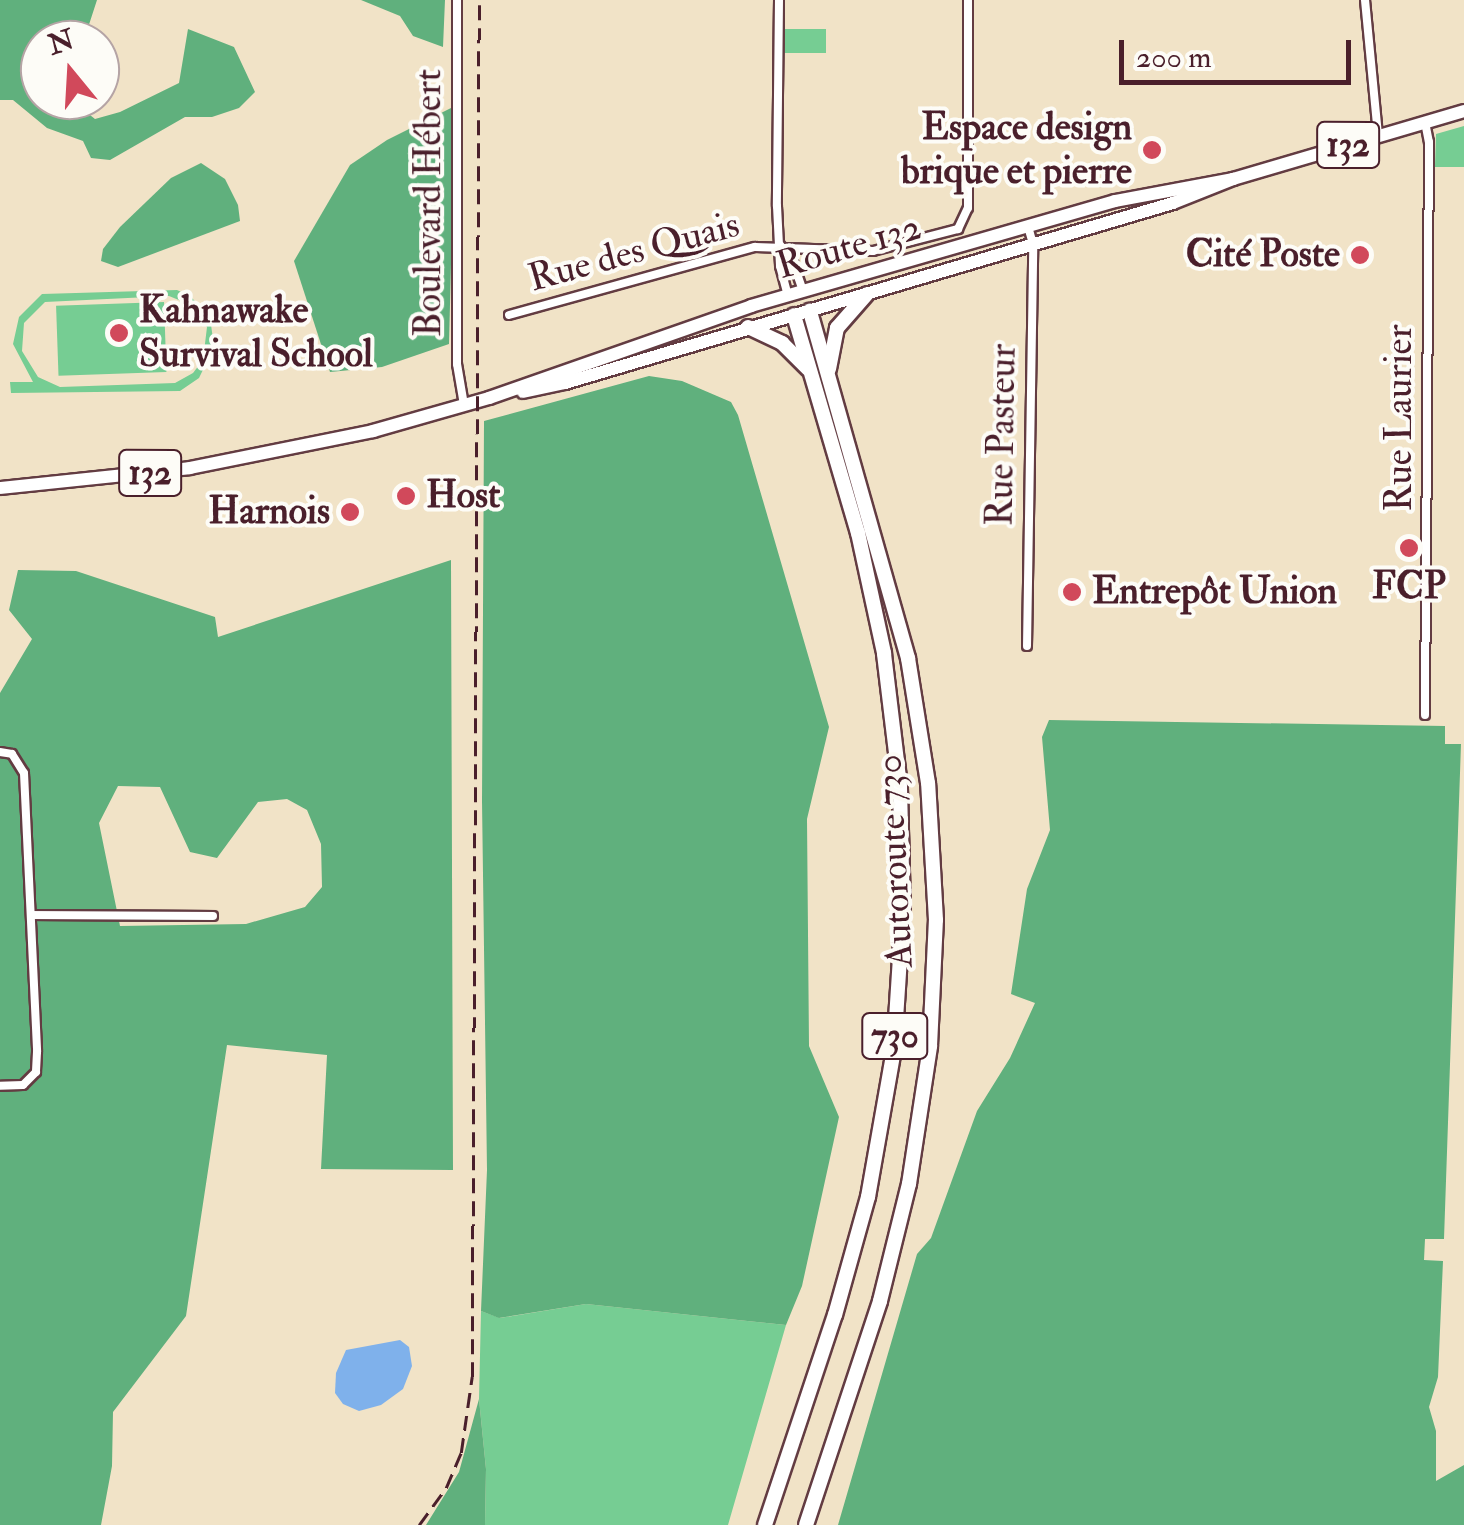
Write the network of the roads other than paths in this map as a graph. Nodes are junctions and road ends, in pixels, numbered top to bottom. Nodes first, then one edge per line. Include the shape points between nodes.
1 (457, 0) edge
2 (779, 0) edge
3 (968, 0) edge
4 (1365, 0) edge
5 (1464, 111) edge
6 (1425, 122) junction
7 (1378, 136) junction
8 (1233, 178) junction
9 (1139, 195) junction
10 (1143, 212) junction
11 (1028, 226) junction
12 (1032, 244) junction
13 (780, 245) junction
14 (803, 292) junction
15 (867, 294) junction
16 (788, 296) junction
17 (810, 310) junction
18 (510, 314) dead end
19 (794, 314) junction
20 (748, 328) junction
21 (811, 372) junction
22 (828, 374) junction
23 (489, 398) junction
24 (464, 406) junction
25 (0, 488) edge
26 (1027, 646) dead end
27 (1425, 715) dead end
28 (0, 752) edge
29 (31, 915) junction
30 (214, 916) dead end
31 (0, 1086) edge
32 (766, 1525) edge
33 (806, 1525) edge

1 - 24 street, Boulevard Hébert via 457,364
2 - 13 street
3 - 13 street, Rue des Quais via 964,223 889,249
4 - 7 street
5 - 6 highway, Route 132 / 132
6 - 7 highway, Route 132 / 132
6 - 27 street, Rue Laurier
7 - 8 highway, Route 132 / 132
8 - 9 highway, Route 132 / 132
8 - 10 highway, Route 132 / 132
9 - 10 highway
9 - 11 highway, Route 132 / 132
10 - 12 highway, Route 132 / 132
11 - 12 street, Rue Pasteur
11 - 14 highway, Route 132 / 132
12 - 15 highway, Route 132 / 132
12 - 26 street, Rue Pasteur
13 - 14 street
13 - 16 street
13 - 18 street, Rue des Quais via 735,251
14 - 16 highway, Route 132 / 132
14 - 17 highway
15 - 17 highway, Route 132 / 132
15 - 22 highway via 837,328
16 - 19 highway
16 - 23 highway, Route 132 / 132
17 - 19 highway, Route 132 / 132
17 - 22 highway, Autoroute 730 / 730
19 - 20 highway, Route 132 / 132
19 - 21 highway, Autoroute 730 / 730
20 - 21 highway via 782,343
20 - 23 highway, Route 132 / 132 via 565,383
21 - 32 highway, Autoroute 730 / 730 via 858,533 888,672 902,809 902,950 892,1068 868,1198
22 - 33 highway, Autoroute 730 / 730 via 916,699 932,822 936,948 923,1106 902,1218
23 - 24 highway, Route 132 / 132
24 - 25 highway, Route 132 / 132 via 219,463
28 - 29 street via 12,754 24,773
29 - 30 street
29 - 31 street via 36,1072 22,1086

